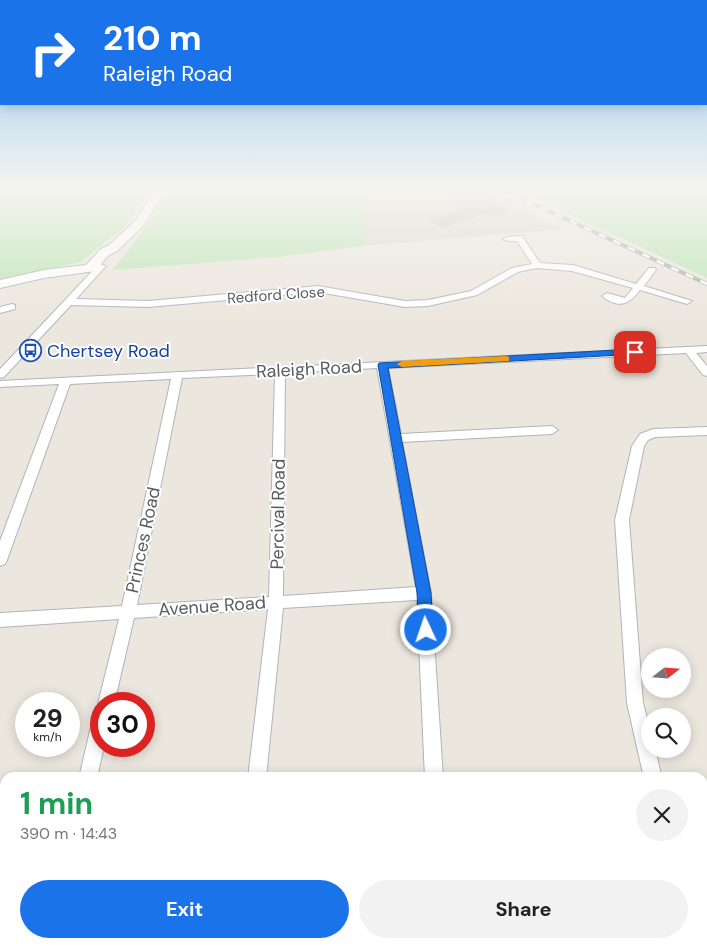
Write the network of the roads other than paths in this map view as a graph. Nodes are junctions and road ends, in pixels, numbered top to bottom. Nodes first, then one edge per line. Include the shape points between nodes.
1 (130, 231) edge
2 (530, 237) dead end
3 (519, 238) junction
4 (507, 239) dead end
5 (537, 265) junction
6 (94, 269) junction
7 (652, 270) dead end
8 (1, 285) edge
9 (639, 287) junction
10 (607, 296) dead end
11 (68, 300) junction
12 (687, 301) dead end
13 (12, 307) dead end
14 (0, 310) edge
15 (707, 349) edge
16 (689, 350) junction
17 (382, 365) junction
18 (280, 370) junction
19 (707, 373) edge
20 (0, 375) edge
21 (177, 376) junction
22 (65, 382) junction
23 (0, 384) edge
24 (552, 430) dead end
25 (707, 431) edge
26 (397, 438) junction
27 (0, 560) edge
28 (424, 593) junction
29 (276, 602) junction
30 (128, 612) junction
31 (0, 620) edge
32 (109, 692) edge
33 (93, 757) edge
34 (89, 772) edge
35 (259, 772) edge
36 (434, 772) edge
37 (652, 772) edge

1 - 6 street via 113,248 114,252
2 - 3 street
3 - 4 street
3 - 5 street
5 - 9 street, Redford Close via 573,268
5 - 11 street, Redford Close via 515,270 474,293 428,303 386,301 331,290 148,304
6 - 8 street
6 - 11 street via 78,293
7 - 9 street
9 - 10 street via 628,300
9 - 12 street, Redford Close
11 - 20 street
13 - 14 street
15 - 16 street, Raleigh Road
16 - 17 street, Raleigh Road
16 - 19 street
17 - 18 street, Raleigh Road
17 - 26 street
18 - 21 street, Raleigh Road
18 - 29 street, Percival Road
21 - 22 street, Raleigh Road
21 - 30 street, Princes Road
22 - 23 street, Raleigh Road
22 - 27 street
24 - 26 street
25 - 37 street via 644,437 638,446 622,520 635,703
26 - 28 street
28 - 29 street, Avenue Road
28 - 36 street
29 - 30 street, Avenue Road
29 - 35 street, Percival Road
30 - 31 street, Avenue Road
30 - 32 street, Princes Road
33 - 34 street

